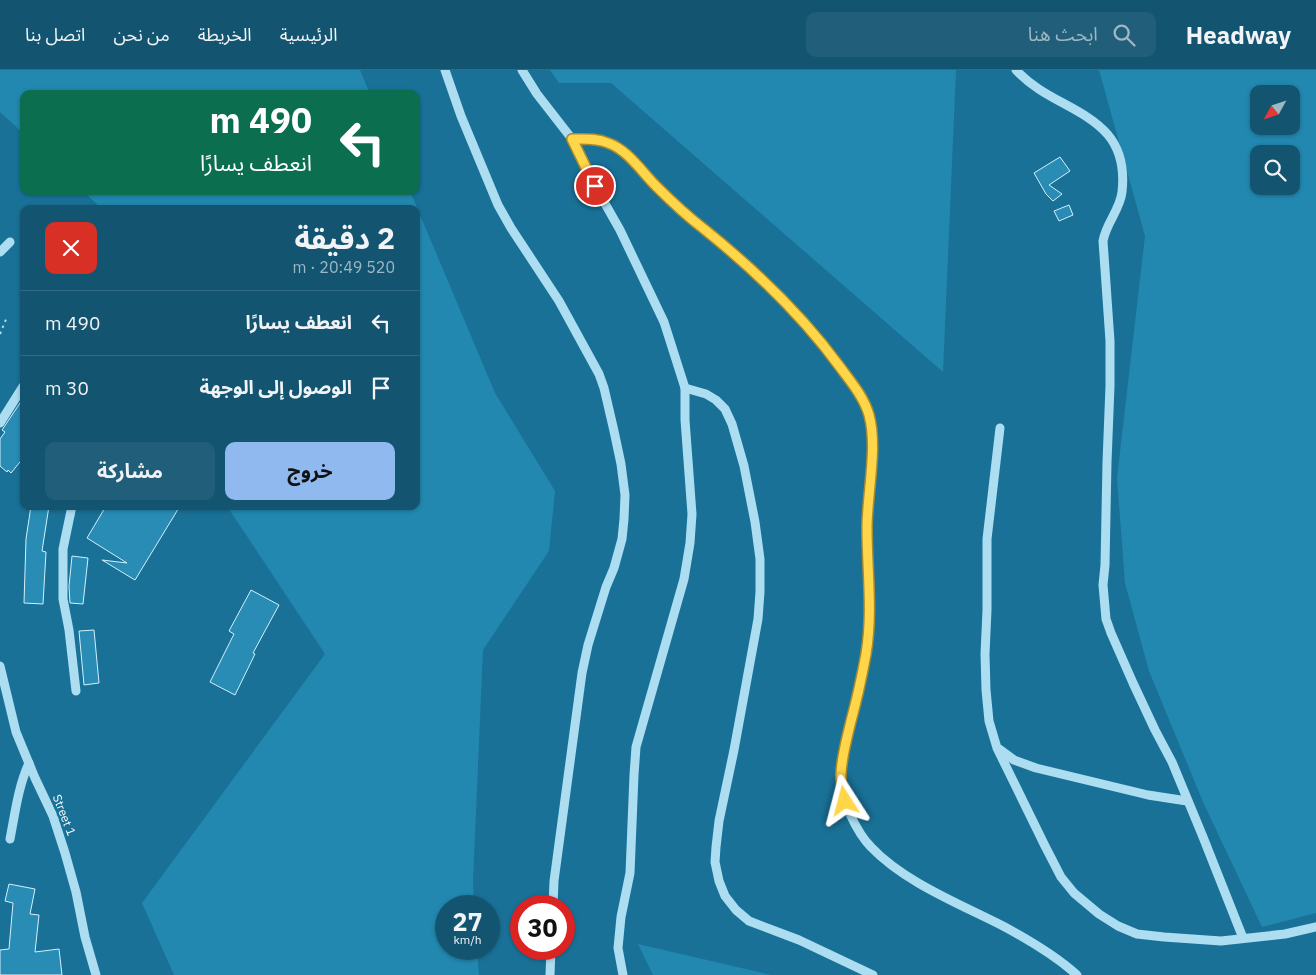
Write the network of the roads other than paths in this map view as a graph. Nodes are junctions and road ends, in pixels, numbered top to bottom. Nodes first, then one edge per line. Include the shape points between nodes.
1 (445, 70) edge
2 (522, 70) edge
3 (1016, 70) edge
4 (572, 139) junction
5 (10, 242) dead end
6 (0, 252) edge
7 (685, 388) junction
8 (20, 391) edge
9 (0, 422) edge
10 (1000, 428) dead end
11 (71, 510) edge
12 (0, 666) edge
13 (76, 691) dead end
14 (997, 748) junction
15 (29, 763) junction
16 (1187, 801) junction
17 (10, 839) dead end
18 (553, 895) edge
19 (1316, 927) edge
20 (1242, 938) junction
21 (551, 960) edge
22 (96, 975) edge
23 (550, 975) edge
24 (623, 975) edge
25 (873, 975) edge
26 (1077, 975) edge

1 - 18 street via 460,116 498,205 559,302 599,374 621,464 625,495 622,539 590,636 582,673
2 - 4 street
3 - 16 street via 1039,89 1100,126 1118,154 1122,190 1120,204 1103,241 1110,341 1104,602 1111,633
4 - 7 street via 664,322
4 - 26 street via 599,140 627,155 655,185 798,314 856,389 870,416 872,433 867,525 870,612 862,677 841,773 845,801 869,845 906,875 1039,946
5 - 6 street
7 - 24 street via 692,514 690,543 684,579 636,747 630,873 618,948
7 - 25 street via 716,400 732,424 744,466 760,559 758,619 719,821 715,862 719,881 725,896 749,921 799,940
8 - 9 street
10 - 14 street via 987,539 985,654 986,690
11 - 13 street via 63,549 63,599
12 - 15 street, Street 1 via 16,732
14 - 16 street via 1014,760 1036,768
14 - 20 street via 1062,877 1074,893 1098,914 1137,934 1221,941
15 - 17 street via 23,775
15 - 22 street, Street 1 via 53,816 65,853
16 - 20 street
19 - 20 street
21 - 23 street

